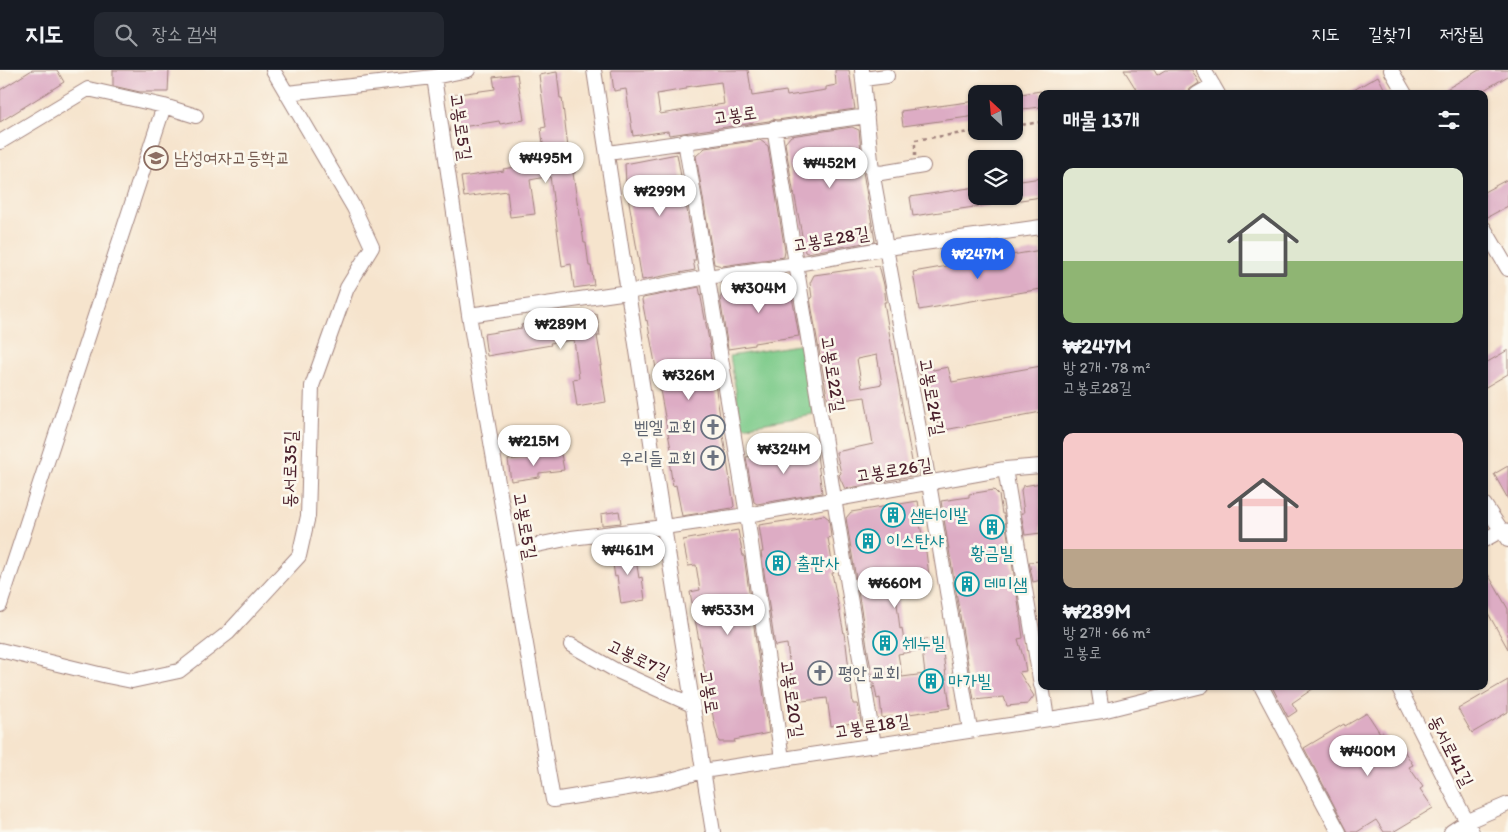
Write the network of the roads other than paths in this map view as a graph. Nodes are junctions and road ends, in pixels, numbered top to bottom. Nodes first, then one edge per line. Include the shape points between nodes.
1 (273, 70) edge
2 (468, 70) edge
3 (594, 70) edge
4 (1204, 70) edge
5 (1391, 70) edge
6 (863, 75) edge
7 (434, 76) junction
8 (887, 76) dead end
9 (1216, 90) edge
10 (1403, 90) edge
11 (287, 93) junction
12 (164, 106) junction
13 (196, 116) dead end
14 (867, 116) junction
15 (774, 128) junction
16 (685, 141) junction
17 (0, 142) edge
18 (608, 152) junction
19 (919, 166) road end
20 (872, 171) junction
21 (1038, 227) edge
22 (1488, 235) edge
23 (887, 248) junction
24 (797, 264) junction
25 (1508, 269) edge
26 (707, 277) junction
27 (628, 292) junction
28 (469, 315) junction
29 (1038, 466) edge
30 (1006, 469) junction
31 (929, 483) junction
32 (834, 499) junction
33 (1488, 509) edge
34 (747, 515) junction
35 (664, 528) junction
36 (1506, 533) edge
37 (1488, 539) edge
38 (511, 557) junction
39 (0, 605) edge
40 (571, 645) dead end
41 (0, 650) edge
42 (1038, 667) edge
43 (1042, 690) edge
44 (1099, 690) edge
45 (1187, 690) edge
46 (1263, 690) edge
47 (1400, 690) edge
48 (692, 704) junction
49 (1102, 712) junction
50 (1047, 719) junction
51 (970, 730) junction
52 (874, 745) junction
53 (782, 759) junction
54 (703, 771) junction
55 (1508, 804) edge
56 (1469, 827) edge
57 (713, 832) edge
58 (1339, 832) edge
59 (1451, 832) edge

1 - 11 street, 동서로35길
2 - 7 street
3 - 18 street, 고봉로
4 - 9 street
5 - 10 street
6 - 8 street
6 - 14 street, 고봉로24길
7 - 11 street
7 - 28 street, 고봉로5길
11 - 41 street, 동서로35길 via 354,208 372,247 347,288 312,386 308,516 299,556 228,633 179,672 132,681
12 - 13 street
12 - 17 street via 88,89
12 - 39 street
14 - 15 street, 고봉로
14 - 20 street, 고봉로24길
15 - 16 street, 고봉로
15 - 24 street, 고봉로22길
16 - 18 street, 고봉로
16 - 26 street, 고봉로20길
18 - 27 street, 고봉로
19 - 20 street via 881,173
20 - 23 street, 고봉로24길
21 - 23 street, 고봉로28길
22 - 25 street
23 - 24 street, 고봉로28길
23 - 31 street, 고봉로24길
24 - 26 street, 고봉로28길
24 - 32 street, 고봉로22길
26 - 27 street, 고봉로28길
26 - 34 street, 고봉로20길
27 - 28 street
27 - 35 street, 고봉로
28 - 38 street, 고봉로5길
29 - 30 street, 고봉로26길
30 - 31 street, 고봉로26길
30 - 42 street
31 - 32 street, 고봉로26길
31 - 51 street, 고봉로24길
32 - 34 street, 고봉로26길
32 - 52 street, 고봉로22길
33 - 36 street
34 - 35 street, 고봉로26길
34 - 53 street, 고봉로20길
35 - 38 street via 572,538 532,546
35 - 48 street, 고봉로
36 - 37 street
38 - 54 street, 고봉로5길 via 553,800 664,782
40 - 48 street, 고봉로7길 via 615,670
43 - 50 street
44 - 49 street
45 - 49 street, 고봉로18길
46 - 58 street
47 - 56 street, 동서로41길
48 - 54 street, 고봉로
49 - 50 street, 고봉로18길
50 - 51 street, 고봉로18길
51 - 52 street, 고봉로18길
52 - 53 street, 고봉로18길
53 - 54 street, 고봉로18길
54 - 57 street, 고봉로
55 - 56 street
56 - 59 street

